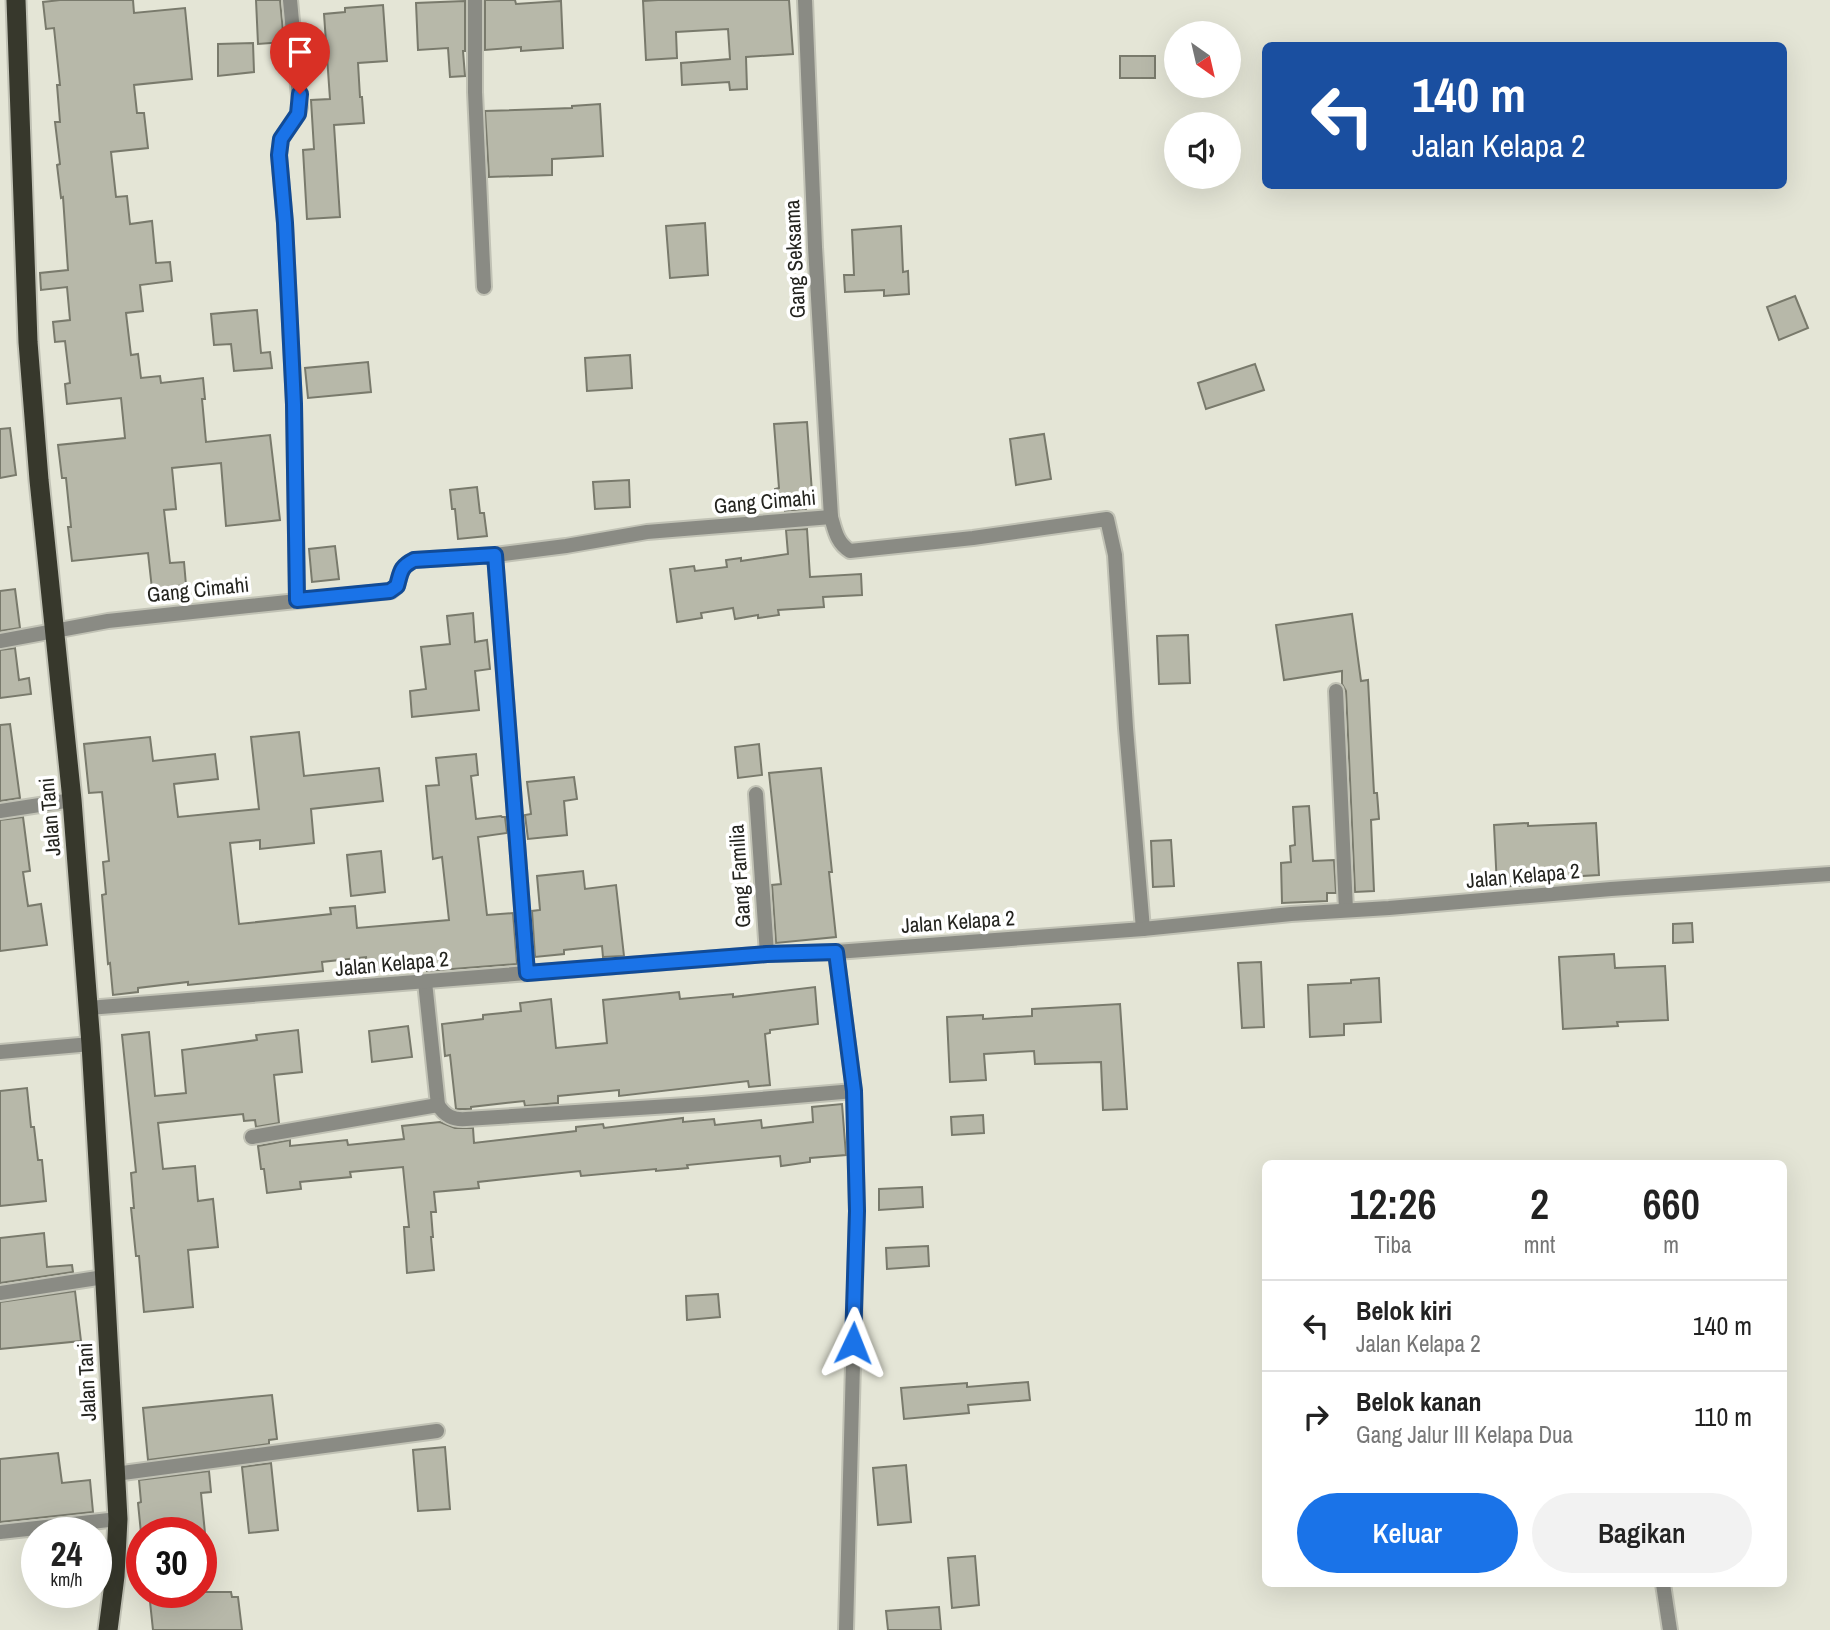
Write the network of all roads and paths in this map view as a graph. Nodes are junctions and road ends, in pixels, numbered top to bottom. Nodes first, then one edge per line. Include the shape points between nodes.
1 (16, 0) edge
2 (290, 0) edge
3 (475, 0) edge
4 (805, 0) edge
5 (484, 287) dead end
6 (831, 517) junction
7 (495, 555) junction
8 (297, 600) junction
9 (54, 630) junction
10 (0, 641) edge
11 (1336, 691) dead end
12 (755, 794) dead end
13 (72, 800) junction
14 (0, 811) edge
15 (1830, 874) edge
16 (1346, 910) junction
17 (1143, 929) junction
18 (836, 952) junction
19 (767, 954) junction
20 (527, 973) junction
21 (425, 982) junction
22 (88, 1008) junction
23 (91, 1044) junction
24 (0, 1052) edge
25 (854, 1091) junction
26 (438, 1105) junction
27 (251, 1136) dead end
28 (104, 1277) junction
29 (0, 1293) edge
30 (437, 1431) dead end
31 (115, 1474) junction
32 (118, 1519) junction
33 (0, 1532) edge
34 (1663, 1587) edge
35 (107, 1630) edge
36 (846, 1630) edge
37 (1670, 1630) edge

1 - 9 highway, Jalan Tani via 28,342
2 - 8 street via 300,107 281,139 279,155 294,404
3 - 5 street
4 - 6 street, Gang Seksama
6 - 7 street, Gang Cimahi via 647,532
6 - 17 street, Gang Cimahi via 842,545 850,551 1107,519 1115,555
7 - 8 street, Gang Cimahi via 414,560 401,570 397,586 390,591
7 - 20 street
8 - 9 street, Gang Cimahi
9 - 10 street, Gang Cimahi
9 - 13 highway, Jalan Tani
11 - 16 street
12 - 19 street, Gang Familia
13 - 14 street
13 - 22 highway, Jalan Tani
15 - 16 street, Jalan Kelapa 2
16 - 17 street, Jalan Kelapa 2
17 - 18 street, Jalan Kelapa 2
18 - 19 street, Jalan Kelapa 2
18 - 25 street
19 - 20 street, Jalan Kelapa 2
20 - 21 street, Jalan Kelapa 2
21 - 22 street, Jalan Kelapa 2
21 - 26 street
22 - 23 highway, Jalan Tani
23 - 24 street
23 - 28 highway, Jalan Tani
25 - 26 street via 460,1120 446,1115
25 - 36 street via 857,1211
26 - 27 street
28 - 29 street
28 - 31 highway, Jalan Tani
30 - 31 street
31 - 32 highway, Jalan Tani
32 - 33 street
32 - 35 highway, Jalan Tani
34 - 37 street

